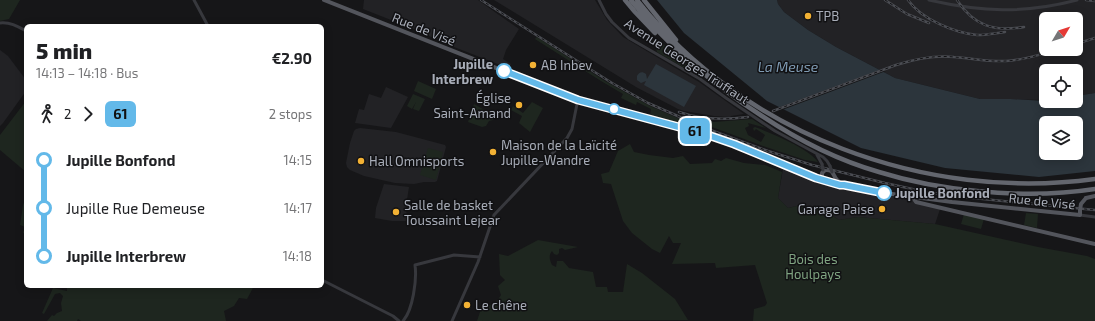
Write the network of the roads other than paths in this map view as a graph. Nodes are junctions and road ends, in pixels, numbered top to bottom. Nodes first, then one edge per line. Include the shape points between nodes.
1 (194, 0) edge
2 (324, 0) edge
3 (599, 0) edge
4 (626, 0) edge
5 (631, 0) edge
6 (637, 0) edge
7 (644, 0) edge
8 (929, 0) edge
9 (1077, 0) edge
10 (0, 23) edge
11 (207, 24) edge
12 (24, 29) edge
13 (679, 45) junction
14 (672, 46) junction
15 (578, 100) junction
16 (816, 154) junction
17 (823, 171) junction
18 (833, 174) junction
19 (812, 176) junction
20 (1095, 179) edge
21 (826, 181) junction
22 (844, 185) junction
23 (1095, 189) edge
24 (912, 196) junction
25 (1095, 196) edge
26 (1080, 212) junction
27 (1095, 217) edge
28 (1095, 244) edge
29 (480, 257) junction
30 (324, 281) edge
31 (399, 321) edge
32 (403, 321) edge
33 (452, 321) edge

1 - 11 street
2 - 15 main road, Rue de Visé
3 - 16 street, Avenue Georges Truffaut via 612,22 629,38 700,79 765,125
4 - 14 highway via 650,28
5 - 14 highway
6 - 13 highway
7 - 13 highway
8 - 9 street via 967,8 1005,10 1038,8
10 - 12 street via 8,22
13 - 20 highway via 719,81 770,115 843,149 882,162 942,176 996,182 1023,184
14 - 23 highway via 725,91 784,131 819,149 872,170 939,186 996,193 1056,194
15 - 19 main road, Rue de Visé via 705,134
15 - 29 street via 572,129 567,138 494,215
16 - 17 street, Avenue Georges Truffaut, bridge
16 - 18 street, Avenue Georges Truffaut, bridge via 824,158
17 - 18 main road, Rue de Visé, bridge via 828,170
17 - 19 main road
17 - 21 main road via 822,177
18 - 21 main road via 832,180
18 - 22 main road, Rue de Visé
19 - 21 main road, Rue de Visé
21 - 22 main road, Rue de Visé
22 - 24 main road, Rue de Visé
24 - 26 main road, Rue de Visé via 952,202
24 - 28 main road via 916,202
25 - 26 main road, bridge via 1086,198 1081,204
26 - 27 street, Rue de Visé
29 - 32 street via 454,255 416,265 415,292
29 - 33 street
30 - 31 street

